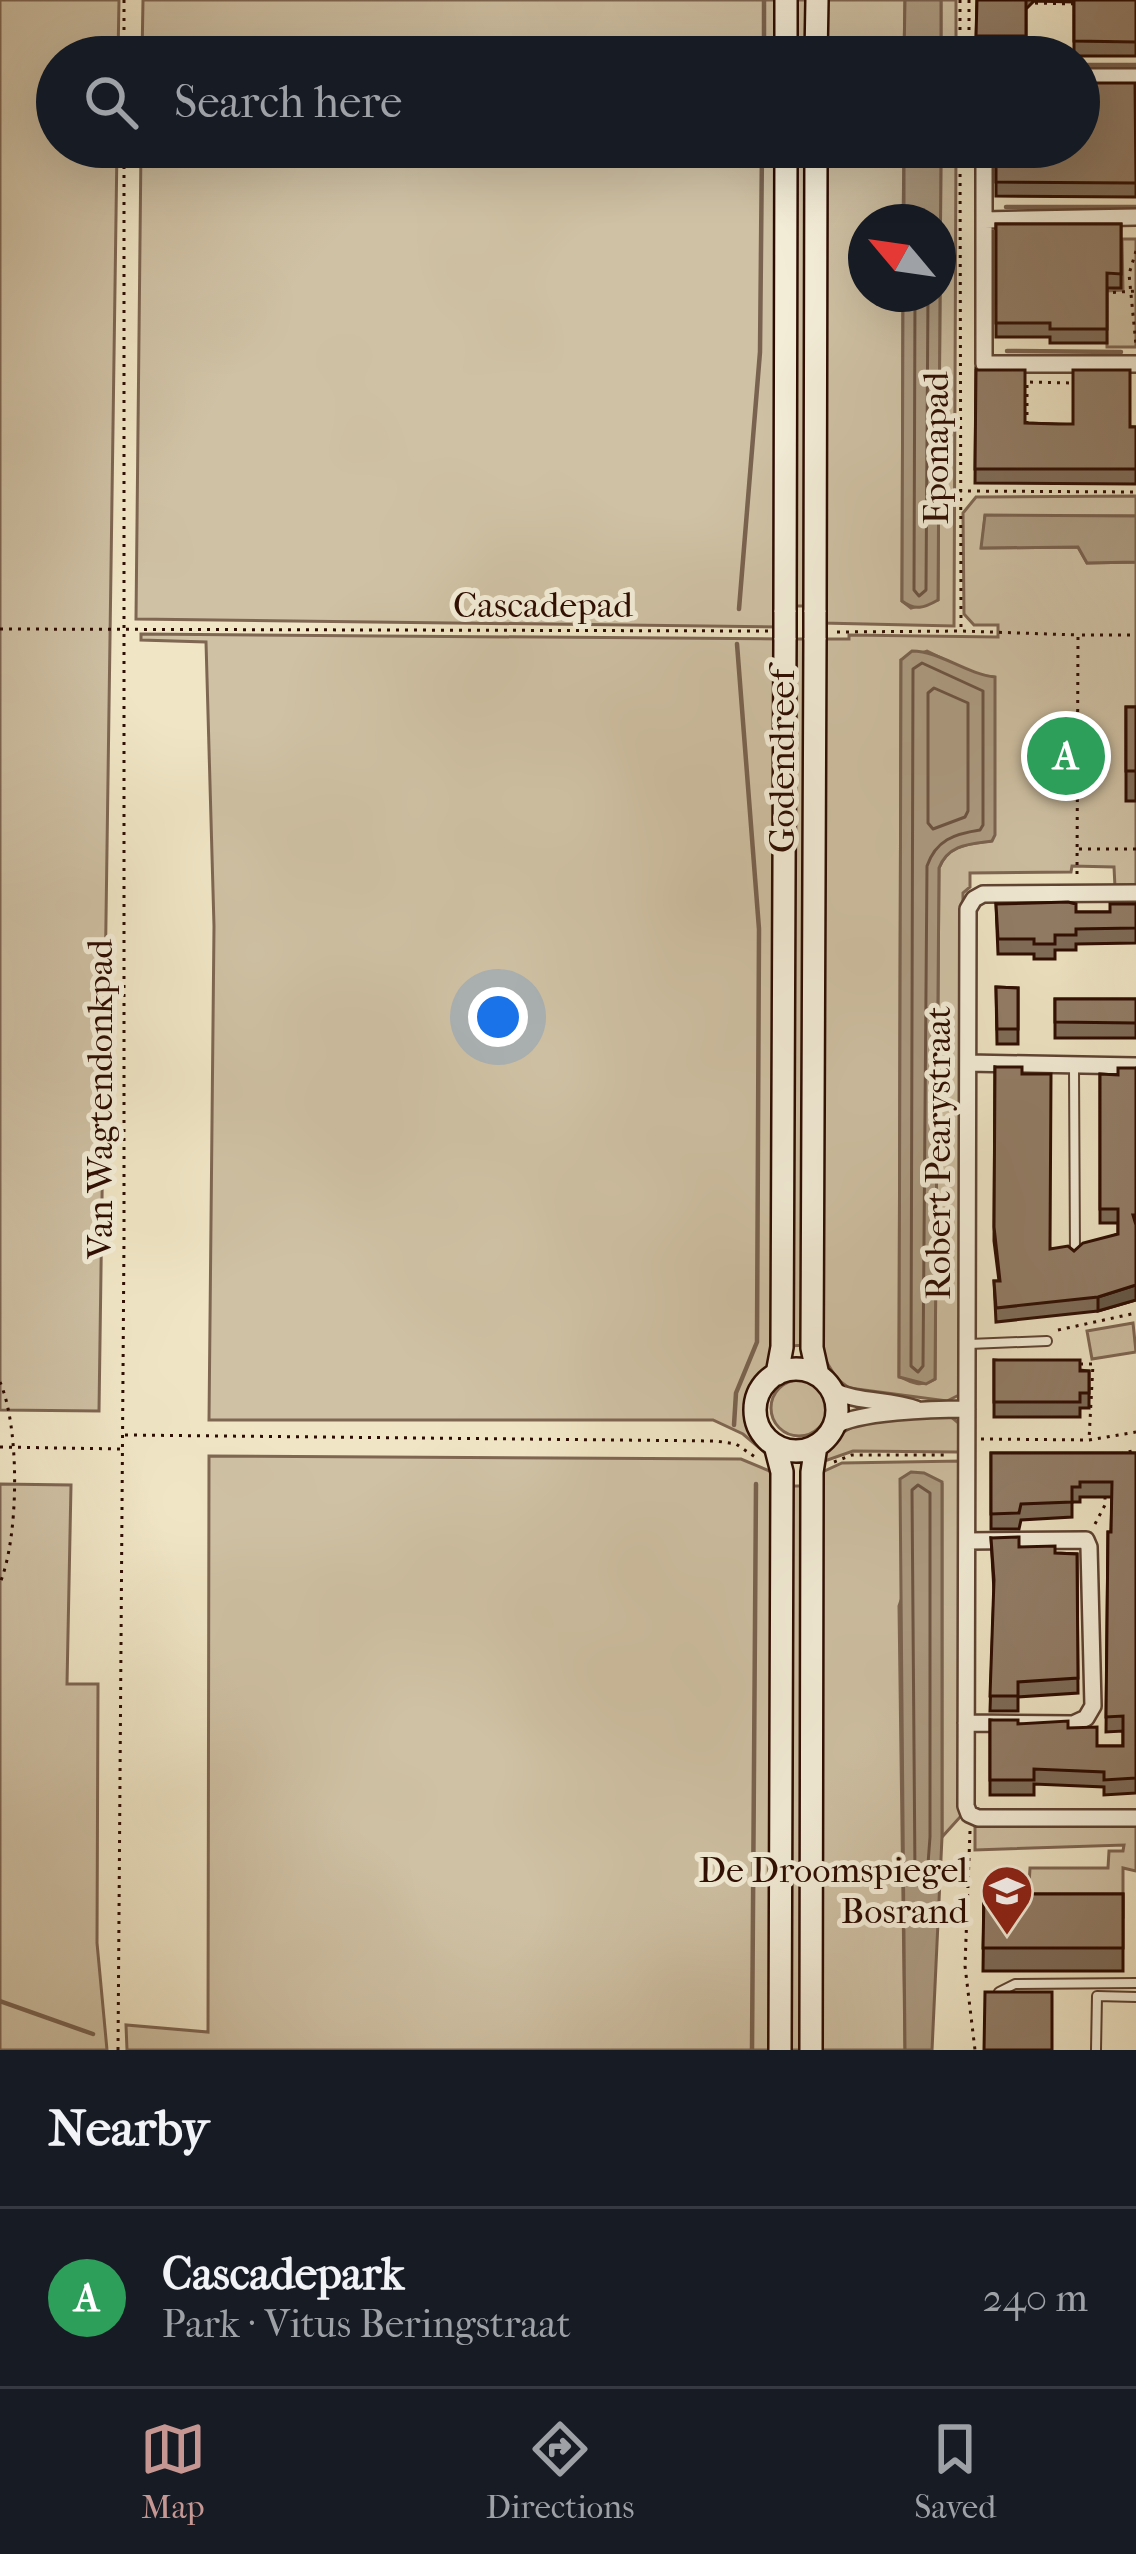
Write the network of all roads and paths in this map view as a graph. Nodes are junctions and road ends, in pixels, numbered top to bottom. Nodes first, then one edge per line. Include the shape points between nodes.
1 (124, 0) edge
2 (786, 0) edge
3 (817, 0) edge
4 (960, 0) edge
5 (969, 0) edge
6 (1029, 0) edge
7 (1094, 4) edge
8 (124, 36) edge
9 (786, 36) edge
10 (816, 36) edge
11 (960, 36) edge
12 (969, 36) edge
13 (1100, 77) edge
14 (1136, 77) edge
15 (124, 168) edge
16 (786, 168) edge
17 (816, 168) edge
18 (960, 168) edge
19 (985, 168) edge
20 (1136, 217) edge
21 (984, 220) junction
22 (1136, 251) edge
23 (1133, 291) edge
24 (1090, 293) edge
25 (1136, 345) edge
26 (1136, 364) edge
27 (1072, 382) edge
28 (1028, 436) edge
29 (959, 491) junction
30 (1136, 492) edge
31 (818, 627) junction
32 (0, 628) edge
33 (124, 630) junction
34 (961, 632) junction
35 (778, 634) junction
36 (1078, 634) junction
37 (1136, 634) edge
38 (1078, 849) junction
39 (1136, 849) edge
40 (1136, 893) edge
41 (1075, 894) junction
42 (968, 1063) junction
43 (1074, 1066) junction
44 (1136, 1066) edge
45 (1075, 1257) edge
46 (1136, 1313) edge
47 (1047, 1341) joint
48 (967, 1344) junction
49 (1070, 1364) edge
50 (777, 1374) junction
51 (0, 1382) edge
52 (825, 1382) junction
53 (916, 1409) junction
54 (967, 1409) junction
55 (833, 1428) junction
56 (1136, 1432) edge
57 (124, 1436) junction
58 (1089, 1440) junction
59 (775, 1445) junction
60 (816, 1446) junction
61 (0, 1447) edge
62 (13, 1447) junction
63 (967, 1447) junction
64 (123, 1448) junction
65 (1136, 1450) edge
66 (1106, 1457) edge
67 (782, 1472) junction
68 (812, 1472) junction
69 (1106, 1481) edge
70 (1086, 1540) junction
71 (967, 1541) junction
72 (0, 1582) edge
73 (966, 1723) junction
74 (969, 1814) junction
75 (1136, 1818) edge
76 (1136, 1983) edge
77 (999, 1993) edge
78 (1136, 1997) edge
79 (118, 2050) edge
80 (780, 2050) edge
81 (811, 2050) edge
82 (975, 2050) edge
83 (1096, 2050) edge

1 - 8 path
2 - 9 main road
3 - 10 main road
4 - 11 path
5 - 12 path
6 - 7 path
13 - 14 street
15 - 33 path, Van Wagtendonkpad
16 - 35 main road, Godendreef, bridge via 785,612
17 - 31 main road, Godendreef
18 - 29 path, Eponapad
19 - 21 street
20 - 21 street
21 - 26 street via 984,364
22 - 23 path
23 - 24 path
23 - 25 path
27 - 28 path via 1027,382
29 - 30 path
29 - 34 path, Eponapad
31 - 34 path
31 - 52 main road, Godendreef via 812,1348
32 - 33 path, Cascadepad
33 - 35 path, Cascadepad
33 - 57 path, Van Wagtendonkpad
34 - 36 path
35 - 50 main road, Godendreef
36 - 37 path
36 - 38 path
38 - 39 path
38 - 41 path
40 - 41 street
41 - 42 street, Robert Pearystraat via 974,899
42 - 43 street
42 - 48 street, Robert Pearystraat
43 - 44 street
43 - 45 lane
46 - 47 path via 1047,1332
47 - 48 lane
48 - 54 street, Robert Pearystraat
49 - 58 path via 1093,1364
50 - 52 main road via 797,1369
50 - 59 main road via 755,1409
51 - 62 path
52 - 53 street via 849,1397
52 - 55 main road via 837,1409
53 - 54 street
53 - 55 street
54 - 63 street, Robert Pearystraat
55 - 60 main road
56 - 58 path
57 - 64 path, Van Wagtendonkpad
57 - 67 path via 716,1441
58 - 63 path
59 - 60 main road
59 - 67 main road
60 - 68 main road
61 - 62 path
62 - 64 path
62 - 72 path via 14,1541
63 - 68 path via 852,1455
63 - 71 street, Robert Pearystraat
64 - 79 path, Van Wagtendonkpad
65 - 66 path
67 - 80 main road
68 - 81 main road
69 - 70 path via 1105,1505
70 - 71 street
70 - 73 street via 1091,1712 1073,1724
71 - 73 street, Robert Pearystraat
73 - 74 street, Robert Pearystraat
74 - 75 street
74 - 82 path via 965,1966
76 - 77 lane via 1016,1984
78 - 83 lane via 1097,1996

